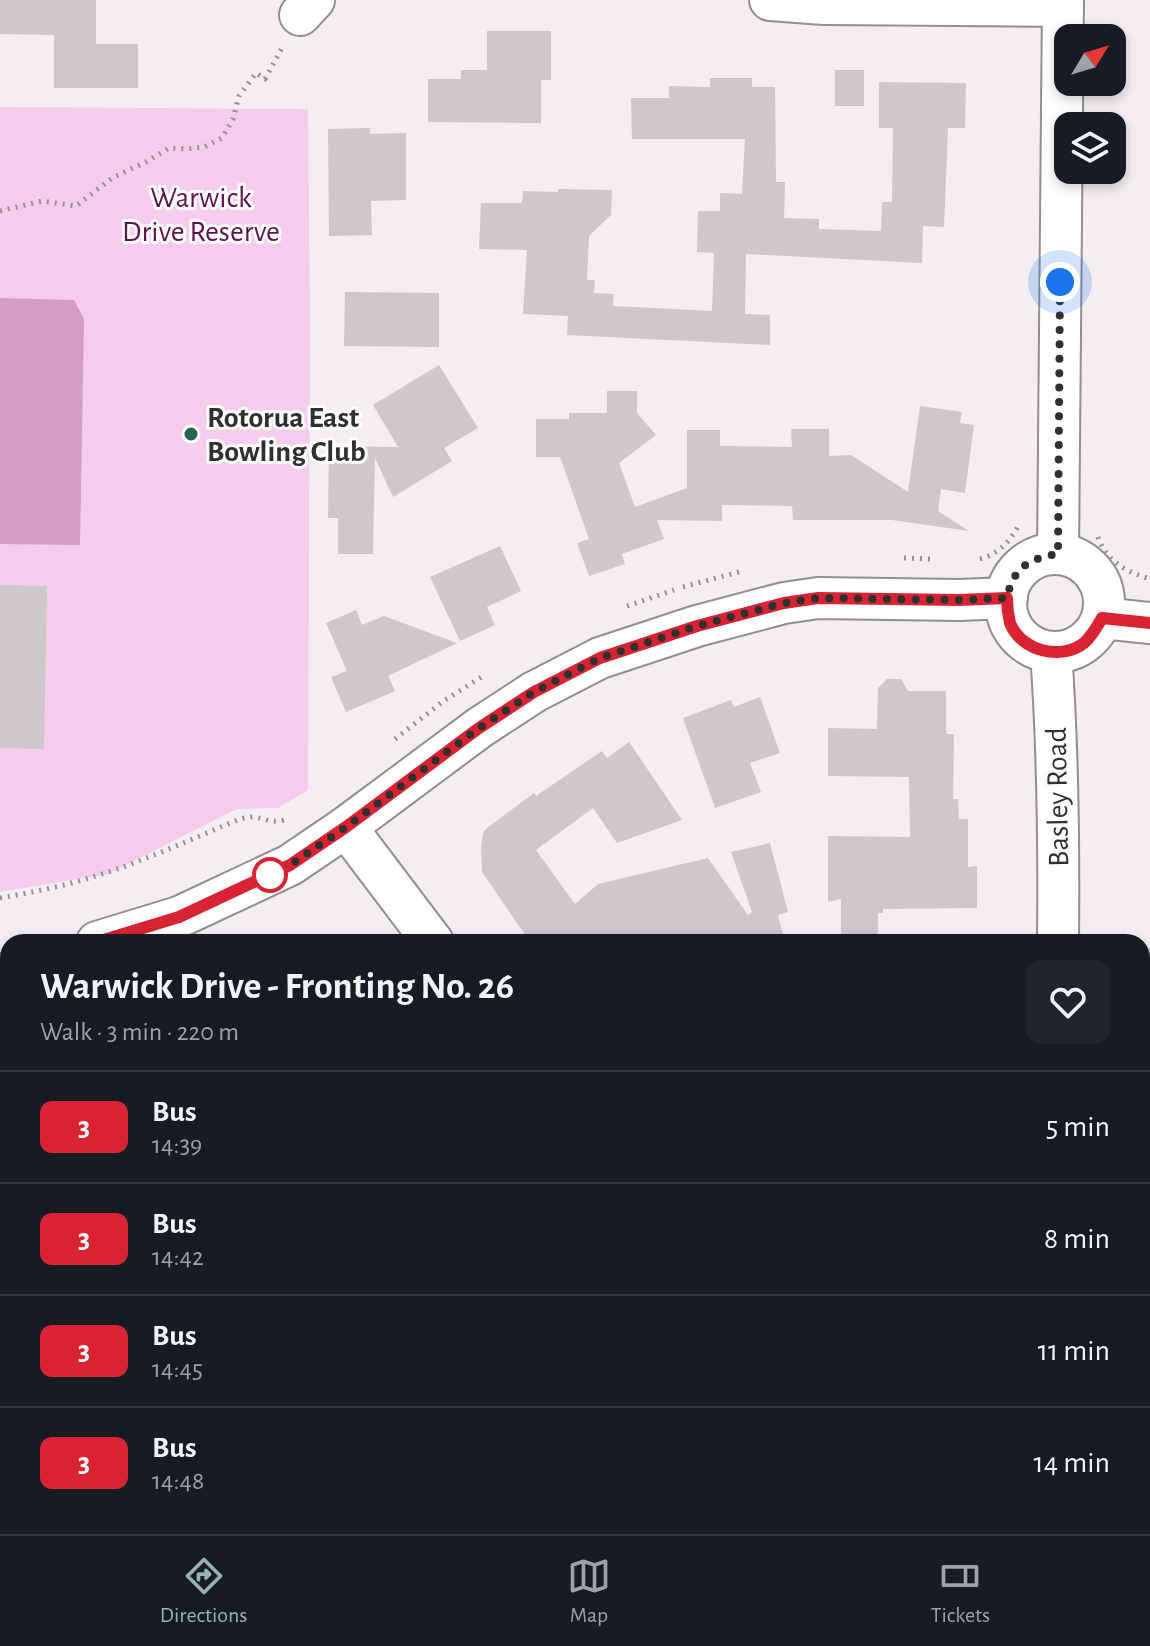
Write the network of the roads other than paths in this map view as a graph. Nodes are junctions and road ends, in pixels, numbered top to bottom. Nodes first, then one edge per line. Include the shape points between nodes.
1 (770, 0) edge
2 (1063, 3) edge
3 (1058, 554) junction
4 (1007, 598) junction
5 (1102, 618) junction
6 (1150, 623) edge
7 (1051, 652) junction
8 (346, 827) junction
9 (123, 934) edge
10 (427, 934) edge
11 (1058, 934) edge

1 - 2 street
2 - 3 street
3 - 4 street via 1026,564 1014,576
3 - 5 street via 1072,557 1095,575 1104,603
4 - 7 street via 1011,624 1021,638
4 - 8 street via 818,598 753,610 650,640 600,658 534,692
5 - 6 street
5 - 7 street via 1082,644
7 - 11 street, Basley Road
8 - 9 street via 290,865 179,917
8 - 10 street

